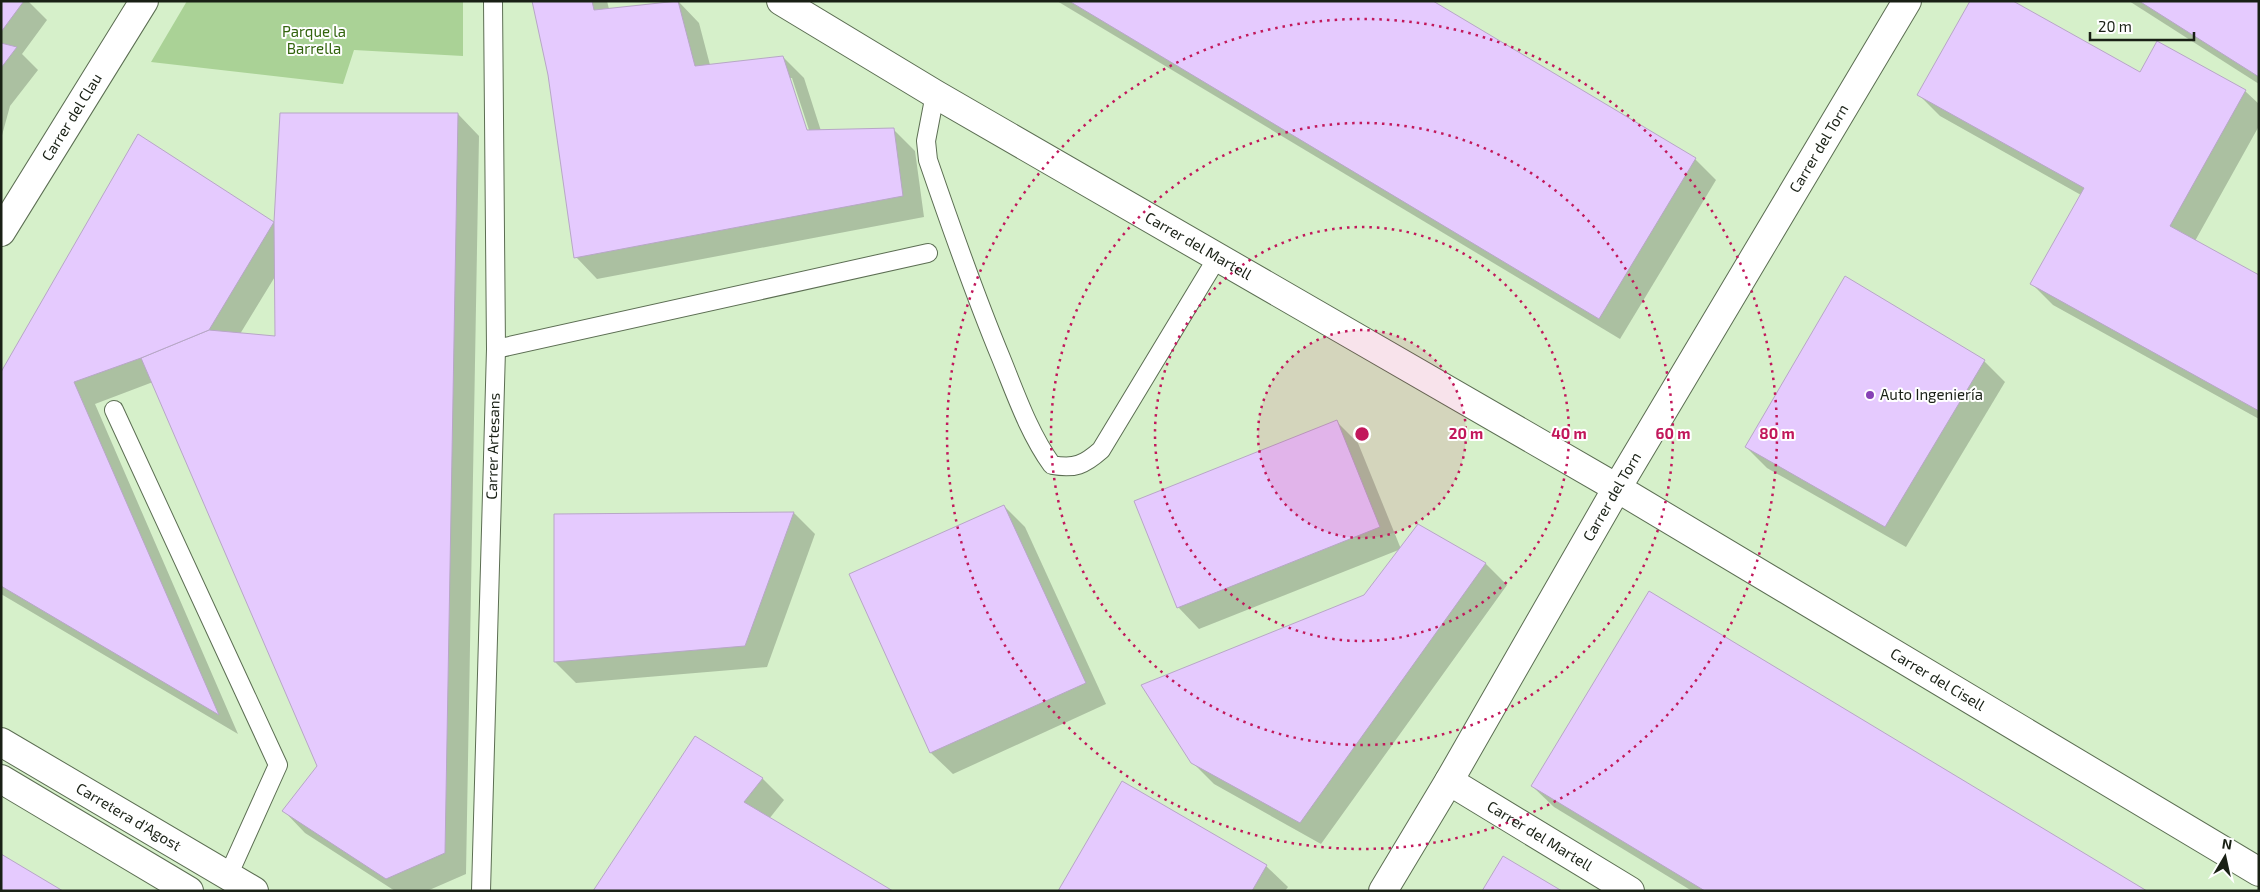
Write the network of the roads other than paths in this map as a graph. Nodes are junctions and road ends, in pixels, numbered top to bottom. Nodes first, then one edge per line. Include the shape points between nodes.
1 (144, 1) edge
2 (493, 1) edge
3 (781, 1) edge
4 (1907, 1) edge
5 (935, 94) junction
6 (1, 232) edge
7 (928, 254) dead end
8 (1217, 258) junction
9 (496, 349) junction
10 (114, 410) dead end
11 (1617, 488) junction
12 (1, 742) edge
13 (1, 779) edge
14 (1449, 781) junction
15 (2259, 872) edge
16 (228, 876) junction
17 (189, 891) edge
18 (254, 891) edge
19 (482, 891) edge
20 (1383, 891) edge
21 (1630, 891) edge

1 - 6 street, Carrer del Clau
2 - 9 lane, Carrer Artesans
3 - 5 street, Carrer del Martell
4 - 11 street, Carrer del Torn
5 - 8 street, Carrer del Martell
5 - 8 lane via 926,141 928,160 966,272 1018,401 1052,465 1070,468 1088,461 1101,450
7 - 9 lane
8 - 11 street, Carrer del Martell
9 - 19 lane, Carrer Artesans
10 - 16 lane via 278,765
11 - 14 street, Carrer del Torn
11 - 15 street, Carrer del Cisell
12 - 16 street, Carretera d'Agost
13 - 17 street, Carretera d'Agost
14 - 20 street, Carrer del Torn
14 - 21 street, Carrer del Martell
16 - 18 street, Carretera d'Agost

